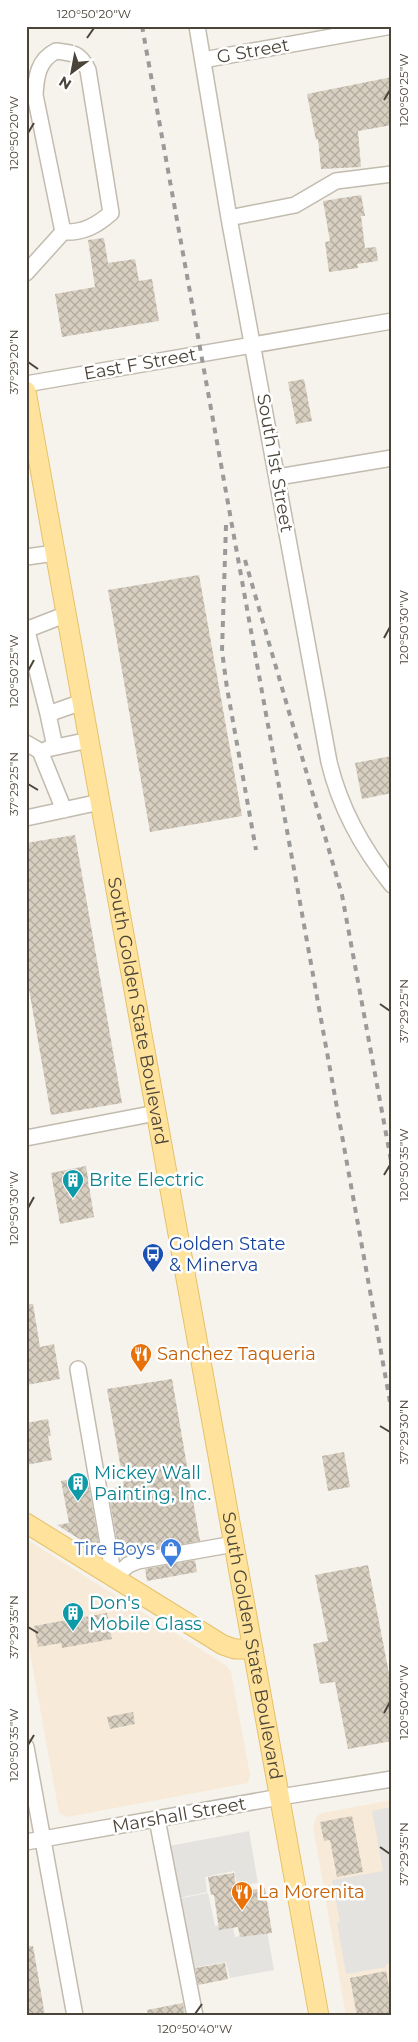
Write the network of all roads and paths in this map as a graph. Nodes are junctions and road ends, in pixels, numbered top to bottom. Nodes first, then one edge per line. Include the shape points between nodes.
1 (197, 26) edge
2 (392, 26) edge
3 (203, 60) junction
4 (392, 174) edge
5 (229, 218) junction
6 (63, 232) junction
7 (26, 273) edge
8 (392, 322) edge
9 (253, 346) junction
10 (26, 384) edge
11 (26, 391) edge
12 (392, 458) edge
13 (278, 477) junction
14 (55, 552) junction
15 (26, 557) edge
16 (66, 614) junction
17 (26, 629) edge
18 (82, 702) junction
19 (48, 714) junction
20 (89, 740) junction
21 (26, 743) edge
22 (47, 749) junction
23 (100, 802) junction
24 (64, 810) junction
25 (26, 818) edge
26 (392, 885) edge
27 (156, 1113) junction
28 (26, 1138) edge
29 (78, 1369) dead end
30 (26, 1523) edge
31 (234, 1544) junction
32 (114, 1578) junction
33 (253, 1649) junction
34 (26, 1747) edge
35 (392, 1779) edge
36 (280, 1797) junction
37 (157, 1818) junction
38 (43, 1838) junction
39 (26, 1842) edge
40 (75, 2016) edge
41 (195, 2016) edge
42 (319, 2016) edge

1 - 3 street, South 1st Street
2 - 3 street, G Street
3 - 5 street, South 1st Street
4 - 5 street via 336,181 295,205
5 - 9 street, South 1st Street
6 - 6 street via 36,95 36,76 47,56 56,51 83,58 88,70 111,213 96,226
6 - 7 street
8 - 9 street, East F Street
9 - 10 street, East F Street
9 - 13 street, South 1st Street
11 - 14 main road, South Golden State Boulevard
12 - 13 street
13 - 26 street, South 1st Street via 334,781 360,840
14 - 15 street
14 - 16 main road, South Golden State Boulevard
16 - 17 street
16 - 18 main road, South Golden State Boulevard
17 - 19 street
18 - 19 street
18 - 20 main road, South Golden State Boulevard
19 - 22 street
20 - 22 street
20 - 23 main road, South Golden State Boulevard
21 - 22 street
22 - 24 street
23 - 24 street
23 - 27 main road, South Golden State Boulevard
24 - 25 street
27 - 28 street
27 - 31 main road, South Golden State Boulevard
29 - 32 street
30 - 32 main road
31 - 32 street via 138,1561 128,1565
31 - 33 main road, South Golden State Boulevard
32 - 33 main road via 223,1645
33 - 36 main road, South Golden State Boulevard
34 - 38 street
35 - 36 street, Marshall Street
36 - 37 street, Marshall Street
36 - 42 main road, South Golden State Boulevard
37 - 38 street, Marshall Street
37 - 41 street
38 - 39 street, Marshall Street
38 - 40 street

